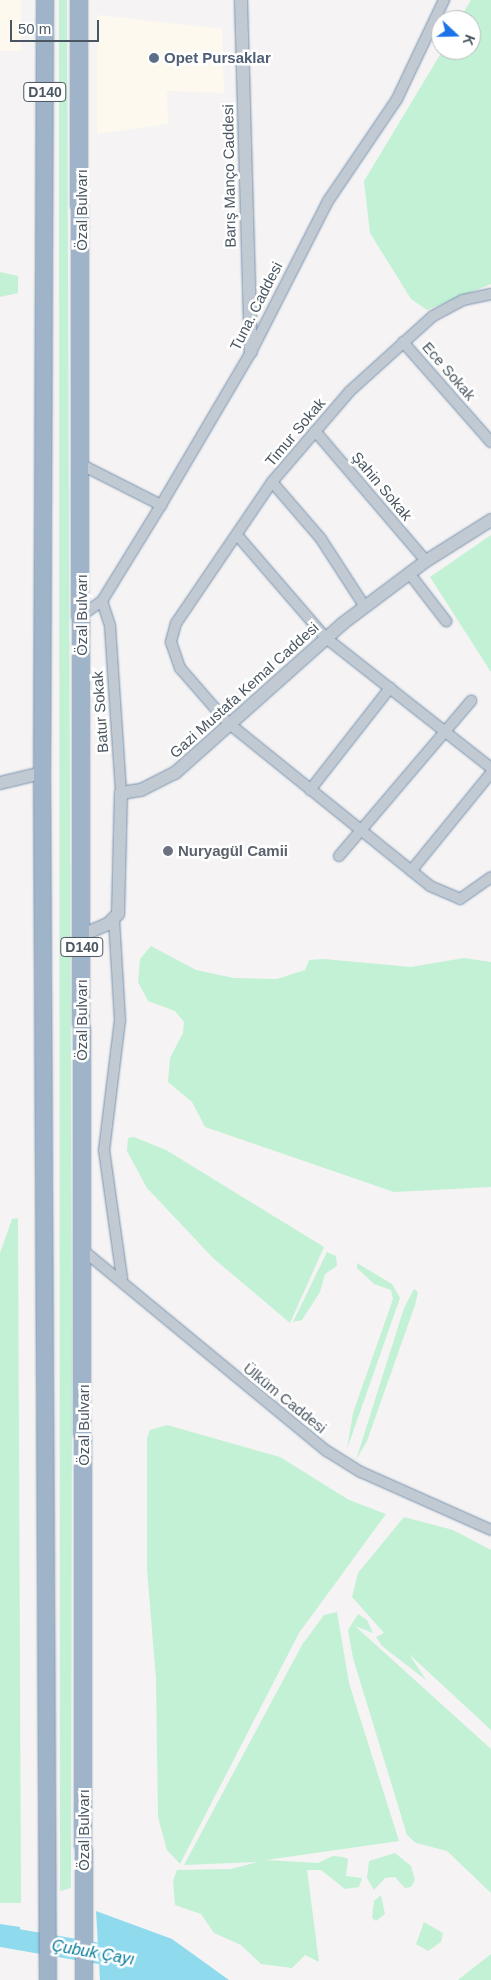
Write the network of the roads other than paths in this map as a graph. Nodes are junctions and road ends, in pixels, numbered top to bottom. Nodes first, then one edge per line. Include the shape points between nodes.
1 (45, 0) edge
2 (79, 0) edge
3 (241, 0) edge
4 (444, 0) edge
5 (491, 294) edge
6 (403, 342) junction
7 (251, 352) junction
8 (315, 431) junction
9 (491, 442) edge
10 (82, 465) junction
11 (272, 482) junction
12 (161, 505) junction
13 (491, 520) edge
14 (237, 535) junction
15 (426, 561) junction
16 (409, 573) junction
17 (102, 601) junction
18 (364, 607) junction
19 (82, 614) junction
20 (446, 621) dead end
21 (326, 638) junction
22 (390, 688) junction
23 (471, 701) dead end
24 (227, 722) junction
25 (444, 732) junction
26 (491, 768) edge
27 (42, 773) junction
28 (491, 773) edge
29 (0, 783) edge
30 (310, 790) junction
31 (121, 793) junction
32 (360, 831) junction
33 (339, 856) dead end
34 (411, 871) junction
35 (491, 878) edge
36 (114, 920) junction
37 (82, 935) junction
38 (84, 1251) junction
39 (123, 1279) junction
40 (491, 1530) edge
41 (48, 1980) edge
42 (84, 1980) edge

1 - 27 highway, D140
2 - 10 highway, Özal Bulvarı / D140
3 - 7 street, Barış Manço Caddesi
4 - 7 street, Tuna. Caddesi via 397,99 328,201
5 - 6 street, Timur Sokak via 450,306
6 - 8 street, Timur Sokak
6 - 9 street, Ece Sokak
7 - 12 street, Tuna. Caddesi
8 - 11 street, Timur Sokak
8 - 15 street, Şahin Sokak
10 - 12 street
10 - 19 highway, Özal Bulvarı / D140
11 - 14 street, Timur Sokak
11 - 18 street via 320,539
12 - 17 street, Tuna. Caddesi
13 - 15 street, Gazi Mustafa Kemal Caddesi
14 - 21 street
14 - 24 street, Timur Sokak via 176,623 171,642 180,668
15 - 16 street, Gazi Mustafa Kemal Caddesi
16 - 18 street, Gazi Mustafa Kemal Caddesi
16 - 20 street
17 - 19 street, Tuna. Caddesi
17 - 31 street, Batur Sokak via 110,626
18 - 21 street, Gazi Mustafa Kemal Caddesi
19 - 37 highway, Özal Bulvarı / D140
21 - 22 street
21 - 24 street, Gazi Mustafa Kemal Caddesi
22 - 25 street
22 - 30 street
23 - 25 street
24 - 30 street
24 - 31 street, Gazi Mustafa Kemal Caddesi via 175,772 141,790
25 - 26 street
25 - 32 street
27 - 29 street
27 - 41 highway, D140
28 - 34 street
30 - 32 street
31 - 36 street via 121,904
32 - 33 street
32 - 34 street
34 - 35 street via 444,894 460,899
36 - 37 street
36 - 39 street via 120,1020 104,1150 118,1268
37 - 38 highway, Özal Bulvarı / D140
38 - 39 street, Ülküm Caddesi
38 - 42 highway, Özal Bulvarı / D140
39 - 40 street, Ülküm Caddesi via 327,1451 361,1472

